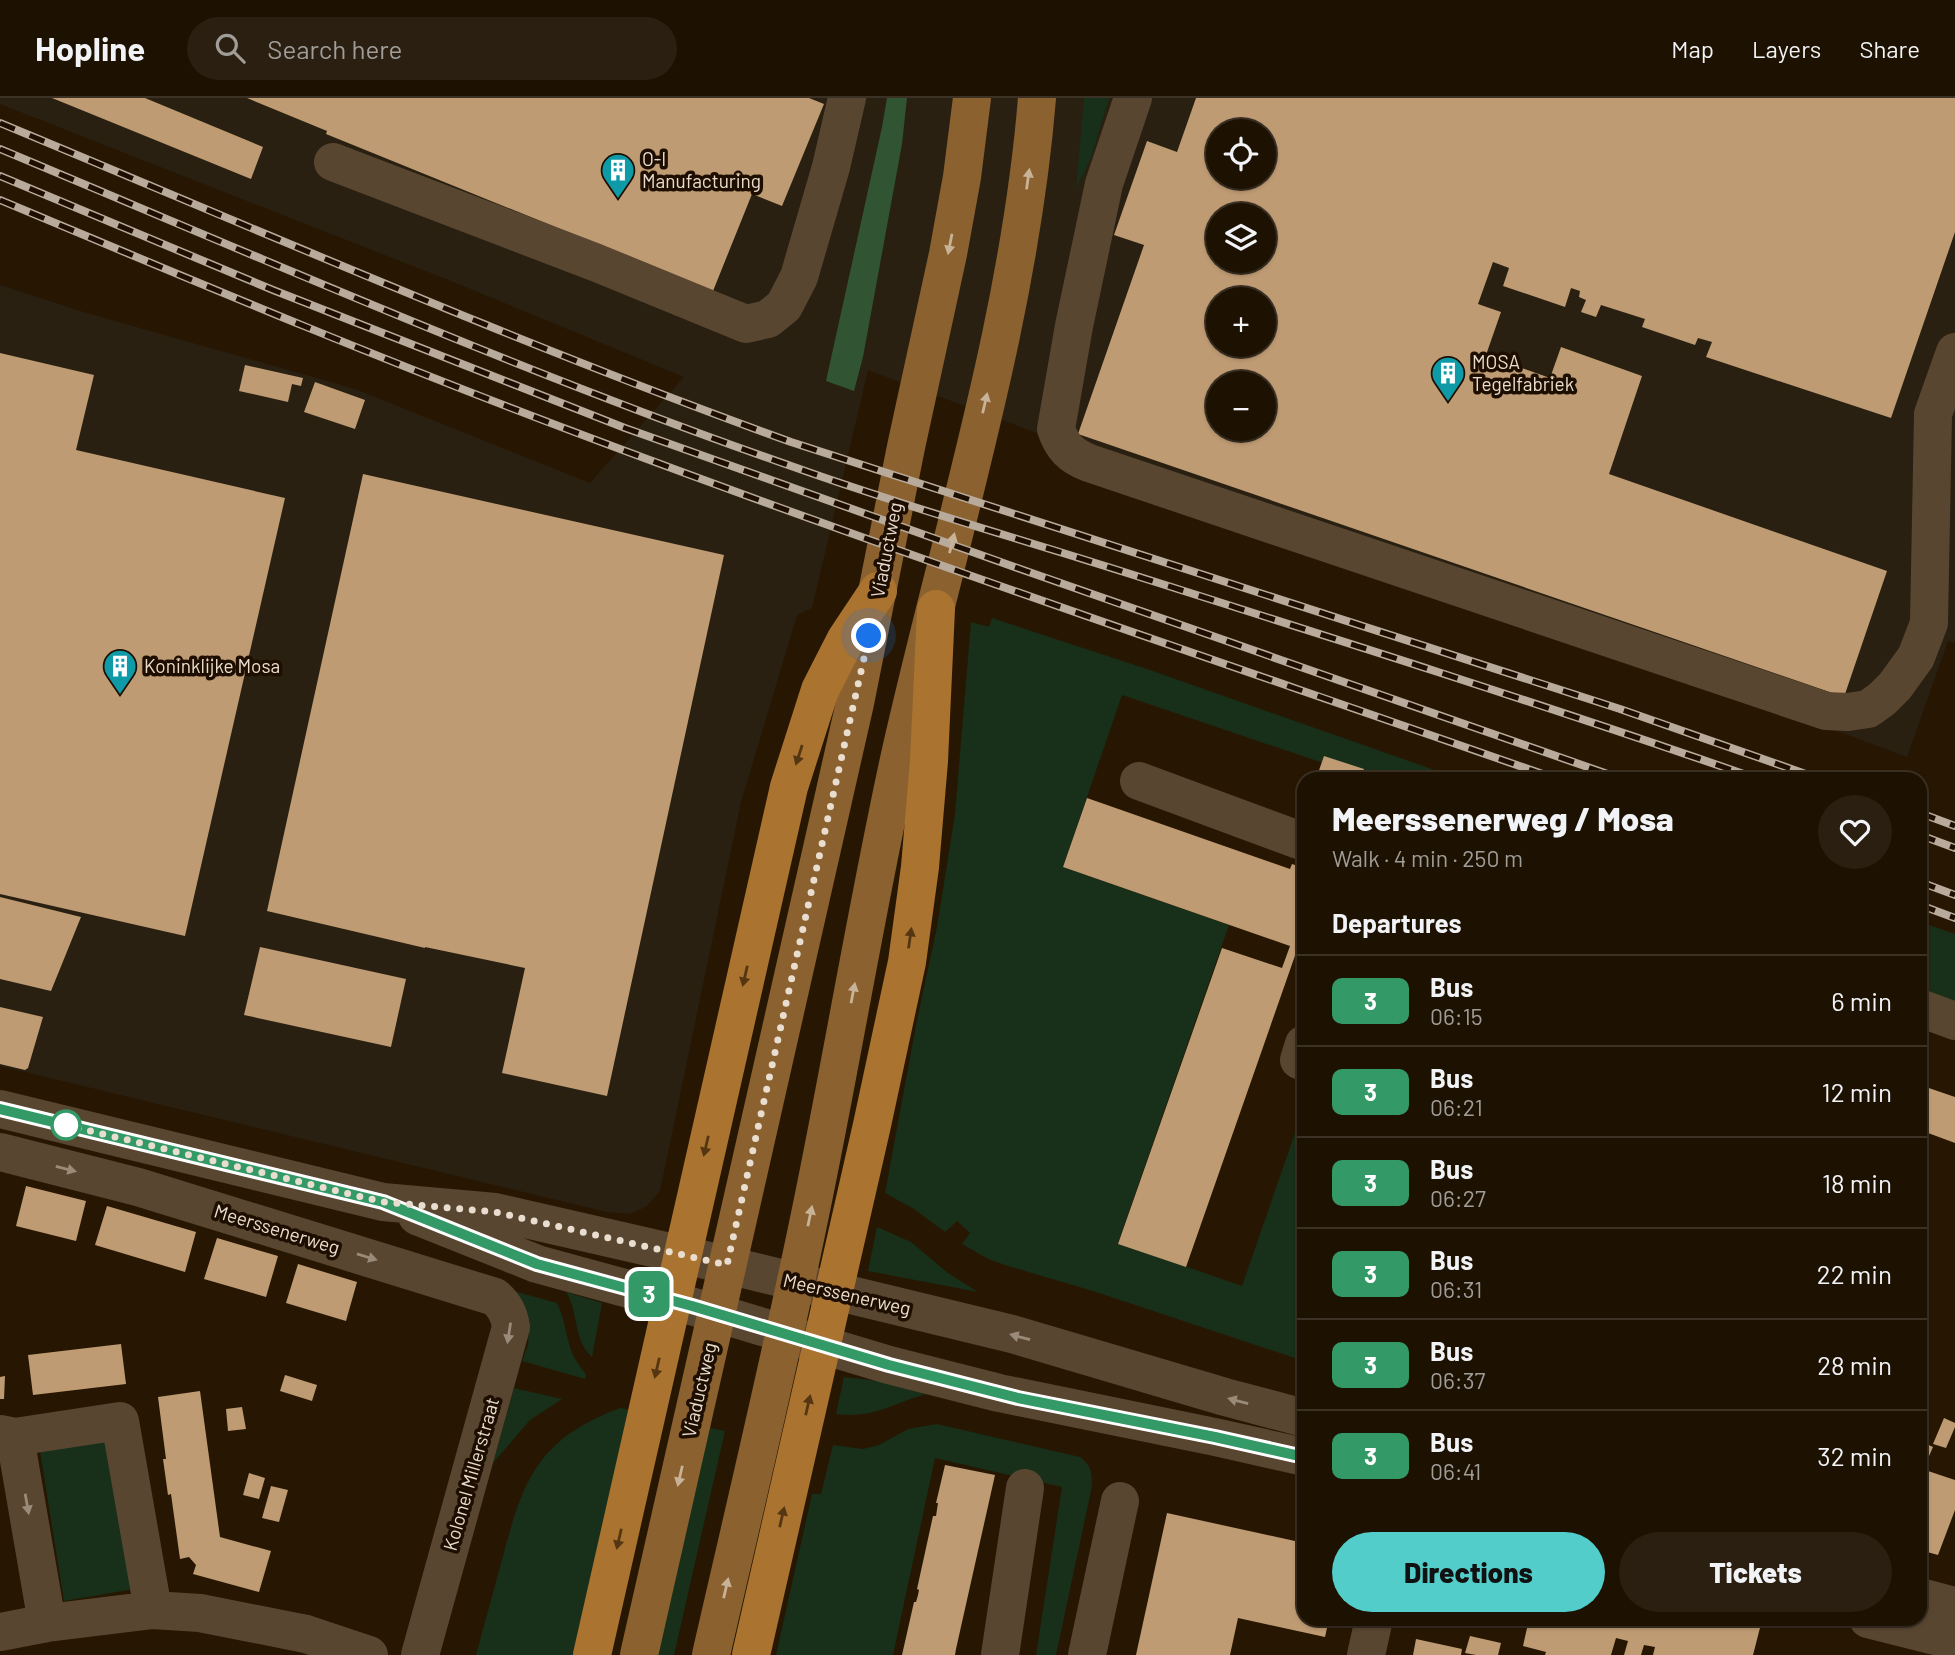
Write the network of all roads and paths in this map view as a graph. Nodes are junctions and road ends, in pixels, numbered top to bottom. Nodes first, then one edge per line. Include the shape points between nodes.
1 (847, 98) edge
2 (972, 98) edge
3 (1037, 98) edge
4 (1133, 98) edge
5 (333, 162) dead end
6 (1955, 352) edge
7 (878, 591) junction
8 (936, 610) junction
9 (1139, 781) dead end
10 (1297, 839) edge
11 (1927, 1011) edge
12 (1955, 1021) edge
13 (0, 1109) edge
14 (149, 1146) junction
15 (0, 1152) edge
16 (138, 1187) junction
17 (383, 1202) junction
18 (727, 1265) junction
19 (795, 1283) junction
20 (495, 1297) joint
21 (716, 1314) junction
22 (784, 1334) junction
23 (1297, 1416) edge
24 (8, 1436) edge
25 (1215, 1437) junction
26 (1297, 1455) edge
27 (1297, 1481) edge
28 (1025, 1488) dead end
29 (1120, 1501) dead end
30 (1927, 1599) edge
31 (1955, 1606) edge
32 (153, 1611) junction
33 (47, 1623) junction
34 (1372, 1626) edge
35 (1896, 1626) edge
36 (0, 1632) edge
37 (1955, 1641) edge
38 (369, 1655) edge
39 (420, 1655) edge
40 (592, 1655) edge
41 (639, 1655) edge
42 (711, 1655) edge
43 (751, 1655) edge
44 (1000, 1655) edge
45 (1087, 1655) edge
46 (1366, 1655) edge

1 - 5 street via 799,277 784,306 768,319 746,324
2 -> 7 main road, Viaductweg via 948,254
8 -> 3 main road via 1016,257
4 - 6 street via 1104,184 1074,326 1056,429 1068,451 1089,463 1826,711 1868,709 1882,699 1916,657 1929,623 1933,414
7 - 18 main road, Viaductweg
7 -> 40 highway via 832,663 789,787
19 -> 8 main road via 901,754
43 -> 8 highway via 907,962 929,761
9 - 10 street
11 - 12 street
13 - 14 street, Meerssenerweg
14 - 16 street
14 - 17 street, Meerssenerweg
15 -> 16 street, Meerssenerweg
16 -> 20 street, Meerssenerweg
17 - 18 street, Meerssenerweg via 495,1212
17 - 21 street, Meerssenerweg via 537,1264
18 - 19 street, Meerssenerweg
18 - 21 main road, Viaductweg
19 - 22 main road
23 -> 19 street, Meerssenerweg via 1012,1335
20 -> 39 street, Kolonel Millerstraat via 510,1316 511,1327
21 - 22 street, Meerssenerweg
21 -> 41 main road, Viaductweg
22 - 25 street, Meerssenerweg via 999,1393
42 -> 22 main road
24 - 32 street via 120,1421
24 -> 33 street
25 - 26 street, Meerssenerweg
25 - 27 street via 1231,1467
28 - 44 street
29 - 45 street
30 - 31 street
32 - 33 street
32 - 38 street via 240,1620 306,1634
33 - 36 street
34 - 46 street
35 - 37 street

